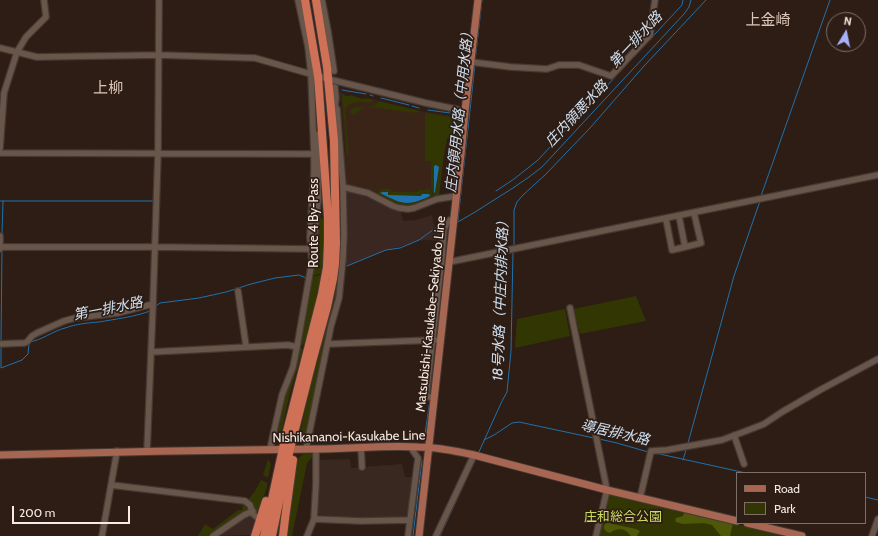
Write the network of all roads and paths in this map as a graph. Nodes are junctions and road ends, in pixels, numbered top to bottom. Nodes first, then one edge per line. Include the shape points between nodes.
1 (44, 0) edge
2 (159, 0) edge
3 (298, 0) edge
4 (305, 0) edge
5 (316, 0) edge
6 (322, 0) edge
7 (478, 0) edge
8 (656, 0) edge
9 (322, 16) junction
10 (0, 48) edge
11 (311, 48) junction
12 (17, 52) junction
13 (159, 55) junction
14 (471, 62) junction
15 (334, 71) dead end
16 (315, 75) junction
17 (328, 79) junction
18 (335, 87) dead end
19 (320, 96) junction
20 (333, 104) junction
21 (465, 111) junction
22 (0, 148) edge
23 (0, 153) edge
24 (158, 153) junction
25 (314, 154) junction
26 (878, 175) edge
27 (343, 187) junction
28 (456, 196) junction
29 (694, 213) junction
30 (679, 216) junction
31 (666, 218) junction
32 (454, 220) junction
33 (0, 236) edge
34 (155, 247) junction
35 (685, 247) junction
36 (0, 248) edge
37 (310, 249) junction
38 (312, 261) junction
39 (449, 262) junction
40 (238, 290) dead end
41 (153, 304) junction
42 (570, 308) dead end
43 (436, 340) junction
44 (0, 344) edge
45 (328, 344) junction
46 (246, 346) junction
47 (297, 347) junction
48 (311, 349) junction
49 (151, 352) junction
50 (878, 359) edge
51 (734, 435) junction
52 (361, 447) junction
53 (428, 447) junction
54 (270, 449) junction
55 (289, 449) junction
56 (306, 449) junction
57 (316, 449) junction
58 (117, 451) junction
59 (147, 451) junction
60 (413, 451) dead end
61 (0, 455) edge
62 (474, 455) junction
63 (744, 464) dead end
64 (362, 467) dead end
65 (111, 485) junction
66 (607, 490) junction
67 (640, 498) junction
68 (253, 511) junction
69 (314, 519) junction
70 (878, 519) edge
71 (260, 520) junction
72 (410, 520) junction
73 (736, 521) edge
74 (751, 524) edge
75 (102, 536) edge
76 (212, 536) edge
77 (255, 536) edge
78 (264, 536) edge
79 (272, 536) edge
80 (284, 536) edge
81 (307, 536) edge
82 (408, 536) edge
83 (418, 536) edge
84 (436, 536) edge
85 (596, 536) edge
86 (802, 536) edge
87 (872, 536) edge

1 - 12 street via 46,17 26,37
2 - 13 street
3 - 11 street
4 - 11 highway, Route 4 By-Pass
5 - 9 highway, Route 4 By-Pass
6 - 9 street
7 - 14 main road, Matsubishi-Kasukabe-Sekiyado Line
8 - 14 street via 650,35 611,76 579,65 559,65 547,69
9 - 15 street via 328,31
9 - 17 highway, Route 4 By-Pass
10 - 12 street
11 - 16 highway, Route 4 By-Pass
12 - 13 street via 37,57
12 - 22 street via 4,94
13 - 16 street via 254,58
13 - 24 street
14 - 21 main road, Matsubishi-Kasukabe-Sekiyado Line
16 - 17 street
16 - 19 highway, Route 4 By-Pass
16 - 25 street
17 - 20 highway, Route 4 By-Pass
17 - 21 street
18 - 20 street via 336,98
19 - 38 street via 318,200
19 - 48 highway, Route 4 By-Pass via 328,242 327,267
20 - 27 street via 337,109
20 - 48 highway, Route 4 By-Pass via 335,259 327,306
21 - 28 main road, Matsubishi-Kasukabe-Sekiyado Line
23 - 24 street
24 - 25 street
24 - 34 street
25 - 37 street
26 - 29 street
27 - 28 street via 356,188 393,206 408,209 437,199
27 - 45 street via 343,258 339,298
28 - 32 main road, Matsubishi-Kasukabe-Sekiyado Line
29 - 30 street
29 - 35 street via 701,243
30 - 31 street
30 - 35 street
31 - 35 street via 672,250
31 - 39 street
32 - 39 main road, Matsubishi-Kasukabe-Sekiyado Line
32 - 43 street via 447,223 444,230
33 - 36 street
34 - 36 street
34 - 37 street
34 - 41 street
37 - 38 street
38 - 47 street
39 - 43 main road, Matsubishi-Kasukabe-Sekiyado Line
40 - 46 street
41 - 44 street via 118,313 64,321 37,332 27,342
41 - 49 street
42 - 66 street
43 - 45 street
43 - 53 main road, Matsubishi-Kasukabe-Sekiyado Line
45 - 56 street
46 - 47 street
46 - 49 street
47 - 48 street
47 - 54 street via 293,367 282,395
48 - 55 highway, Route 4 By-Pass
48 - 55 highway via 313,370
49 - 59 street
50 - 51 street via 764,424
51 - 63 street
51 - 67 street via 722,440 651,451
52 - 53 main road, Nishikananoi-Kasukabe Line
52 - 57 main road, Nishikananoi-Kasukabe Line
52 - 64 street
53 - 62 main road, Nishikananoi-Kasukabe Line
53 - 83 main road, Matsubishi-Kasukabe-Sekiyado Line
54 - 55 main road, Nishikananoi-Kasukabe Line
54 - 59 main road, Nishikananoi-Kasukabe Line
55 - 56 main road, Nishikananoi-Kasukabe Line
55 - 71 highway via 276,462
55 - 78 highway, Route 4 By-Pass
55 - 79 highway, Route 4 By-Pass
55 - 80 highway
56 - 57 main road, Nishikananoi-Kasukabe Line
57 - 69 street
58 - 59 main road, Nishikananoi-Kasukabe Line
58 - 61 main road, Nishikananoi-Kasukabe Line
58 - 65 street
60 - 72 street via 418,458
62 - 66 main road, Nishikananoi-Kasukabe Line
62 - 84 street
65 - 68 street via 245,501 250,504
65 - 75 street
66 - 67 main road, Nishikananoi-Kasukabe Line
66 - 85 street
67 - 73 main road, Nishikananoi-Kasukabe Line
68 - 71 street
68 - 76 street
69 - 72 street
69 - 81 street
70 - 87 street
71 - 77 highway
72 - 82 street
74 - 86 main road

